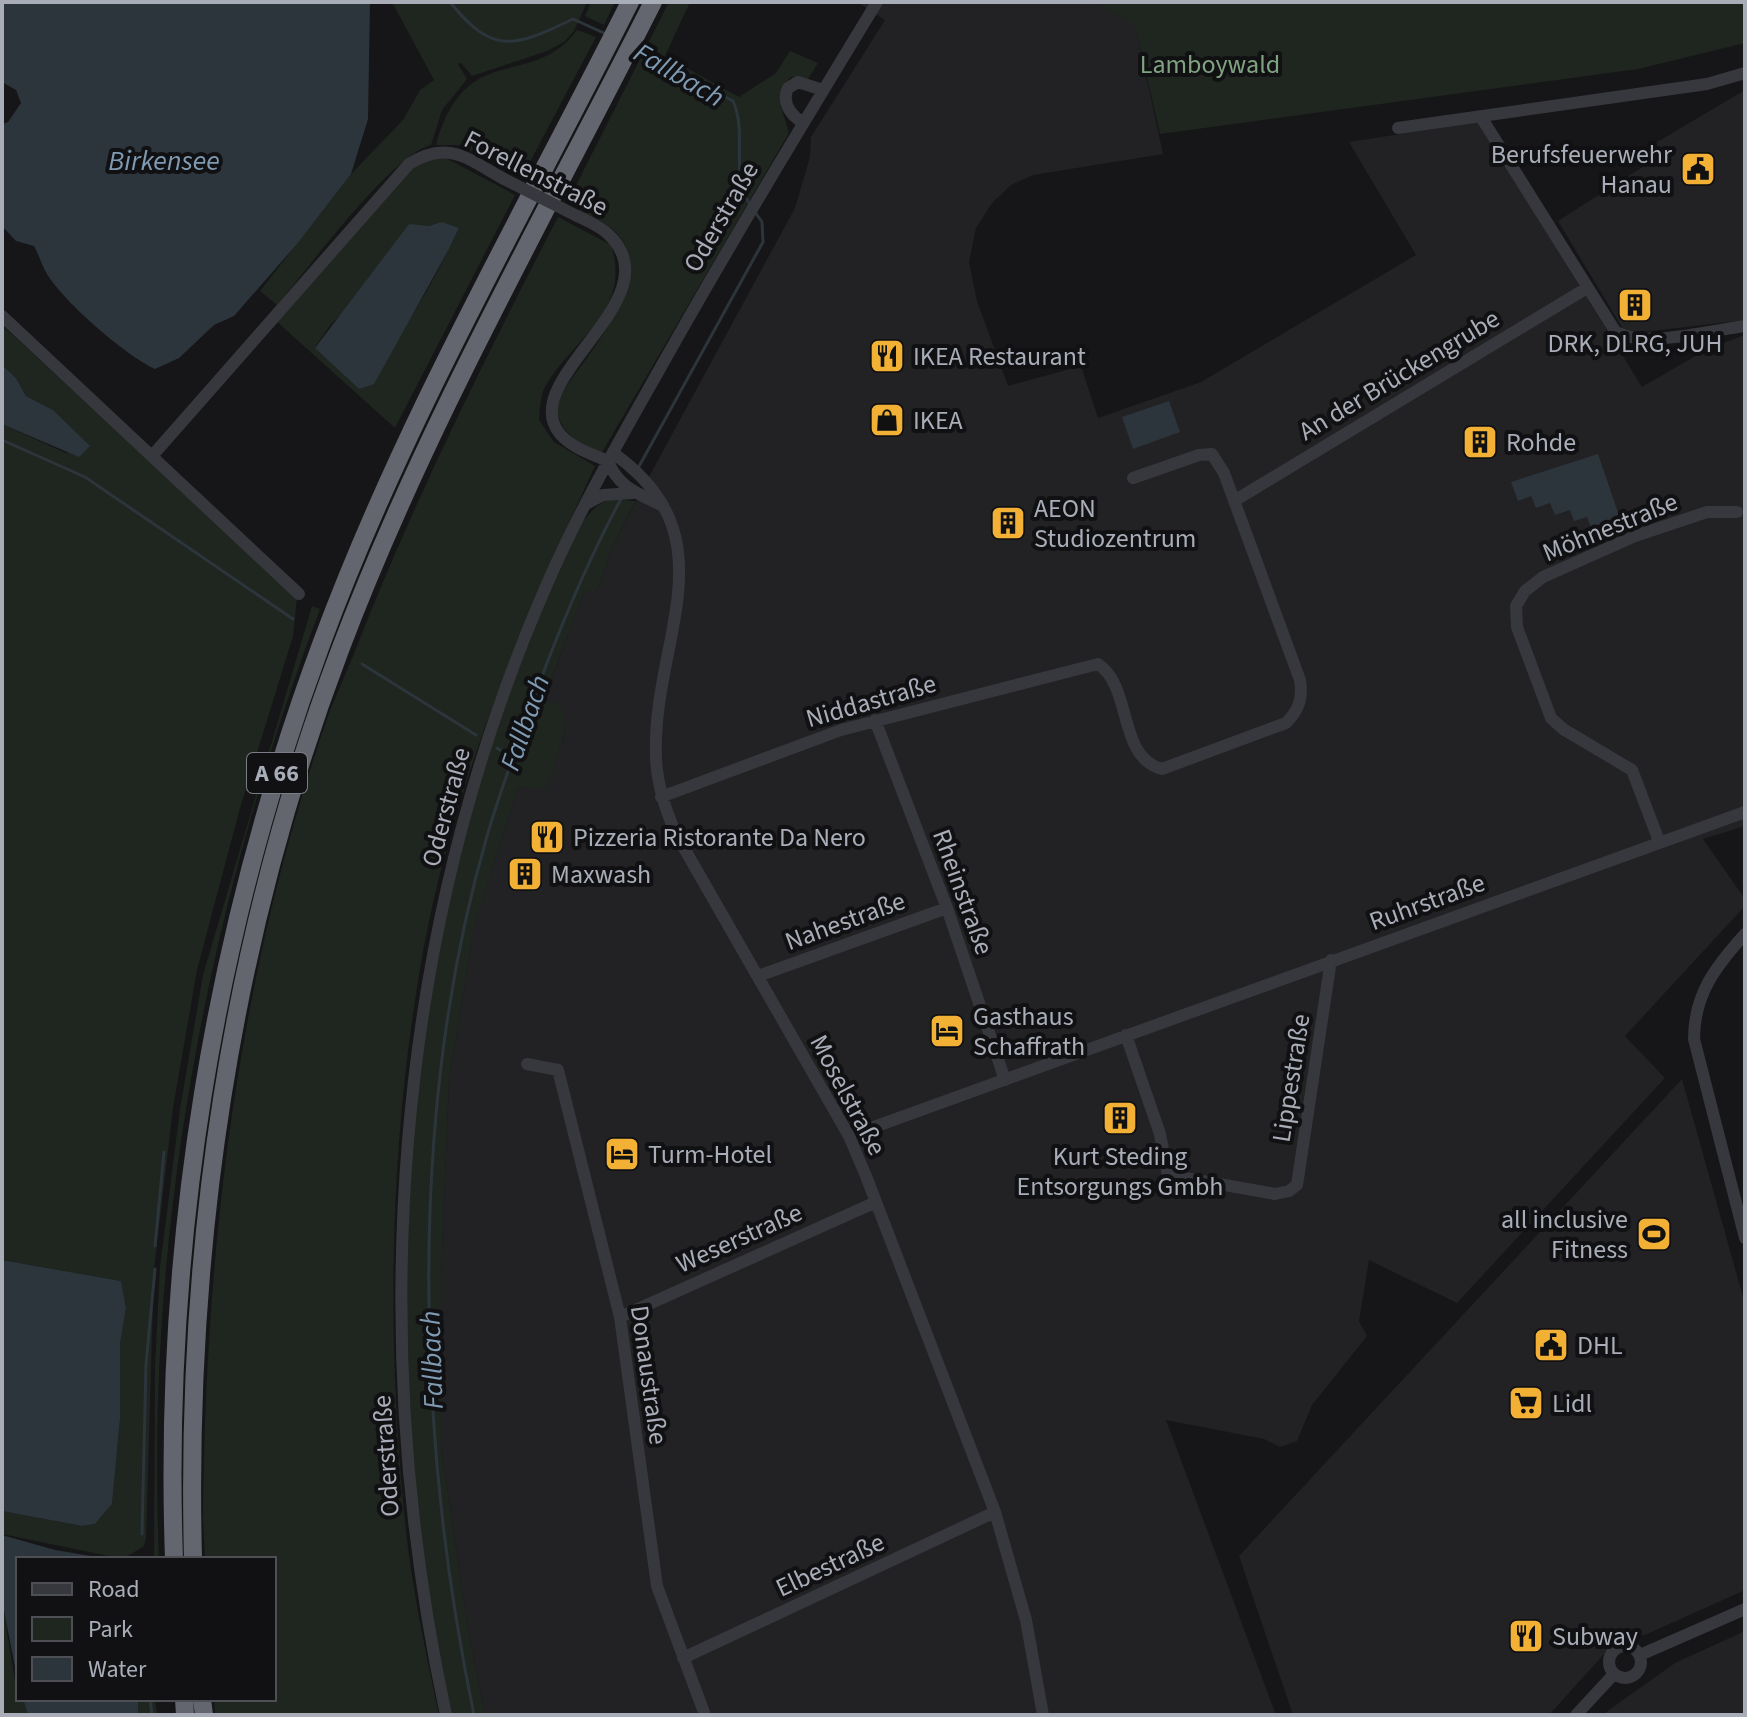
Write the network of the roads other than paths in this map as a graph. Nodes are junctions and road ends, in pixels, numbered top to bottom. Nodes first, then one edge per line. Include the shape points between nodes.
1 (630, 2) edge
2 (653, 2) edge
3 (877, 2) edge
4 (1745, 73) edge
5 (823, 90) junction
6 (1481, 117) junction
7 (803, 123) junction
8 (1398, 128) dead end
9 (1587, 288) junction
10 (2, 316) edge
11 (1745, 326) edge
12 (152, 456) junction
13 (610, 457) junction
14 (1133, 478) dead end
15 (621, 488) junction
16 (1234, 501) junction
17 (585, 505) junction
18 (663, 506) junction
19 (1737, 512) dead end
20 (299, 594) dead end
21 (875, 720) junction
22 (661, 797) junction
23 (1745, 812) edge
24 (1659, 841) junction
25 (947, 908) junction
26 (1745, 934) edge
27 (1331, 960) junction
28 (758, 976) junction
29 (1126, 1035) junction
30 (527, 1064) dead end
31 (1005, 1080) junction
32 (849, 1136) junction
33 (876, 1202) junction
34 (1745, 1238) edge
35 (620, 1317) junction
36 (995, 1512) junction
37 (174, 1557) edge
38 (193, 1557) edge
39 (1745, 1609) edge
40 (1640, 1655) junction
41 (683, 1658) junction
42 (1614, 1674) junction
43 (446, 1715) edge
44 (705, 1715) edge
45 (1043, 1715) edge
46 (1576, 1715) edge

1 - 37 highway, A 66 via 379,505 322,642 276,777 225,976 196,1133 175,1332
2 - 38 highway, A 66 via 489,318 402,502 339,651 279,838 241,995 210,1178 195,1325
3 - 5 street, Oderstraße
4 - 6 street via 1707,84
5 - 7 street, Oderstraße
5 - 7 street via 798,82 788,88 787,105
6 - 8 street
6 - 9 street
7 - 13 street, Oderstraße
9 - 11 street via 1625,338
9 - 16 street, An der Brückengrube
10 - 12 street
12 - 13 street, Forellenstraße, bridge via 409,164 432,152 448,151 614,240 623,258 623,282 609,316 555,392 551,416 565,440
12 - 20 street
13 - 15 street
13 - 17 street, Oderstraße
13 - 18 street, Moselstraße via 645,476
14 - 16 street via 1212,454
15 - 17 street
15 - 18 street
16 - 21 street, Niddastraße via 1300,680 1302,695 1295,714 1277,728 1162,769 1152,766 1138,752 1112,679 1098,664
17 - 43 street, Oderstraße via 535,611 489,732 451,864 417,1050 404,1210 403,1398 415,1542
18 - 22 street, Moselstraße via 677,535 681,568 659,711 656,758
19 - 24 street, Möhnestraße via 1707,512 1591,554 1531,584 1516,606 1517,627 1551,718 1632,770
21 - 22 street, Niddastraße
21 - 25 street, Rheinstraße
22 - 28 street, Moselstraße via 676,834
23 - 24 street, Ruhrstraße
24 - 27 street, Ruhrstraße
25 - 28 street, Nahestraße
25 - 31 street, Rheinstraße
26 - 34 street via 1705,985 1694,1039
27 - 29 street, Ruhrstraße
27 - 29 street, Lippestraße via 1297,1185 1282,1194 1168,1175 1160,1134
28 - 32 street, Moselstraße
29 - 31 street, Ruhrstraße
30 - 35 street, Donaustraße via 558,1070
31 - 32 street, Ruhrstraße
32 - 33 street, Moselstraße
33 - 35 street, Weserstraße
33 - 36 street, Moselstraße
35 - 41 street, Donaustraße via 657,1586
36 - 41 street, Elbestraße
36 - 45 street, Moselstraße via 1026,1620
39 - 40 street
40 - 42 street via 1636,1674 1624,1679
40 - 42 street via 1627,1646 1617,1649 1609,1658
41 - 44 street, Donaustraße
42 - 46 street

